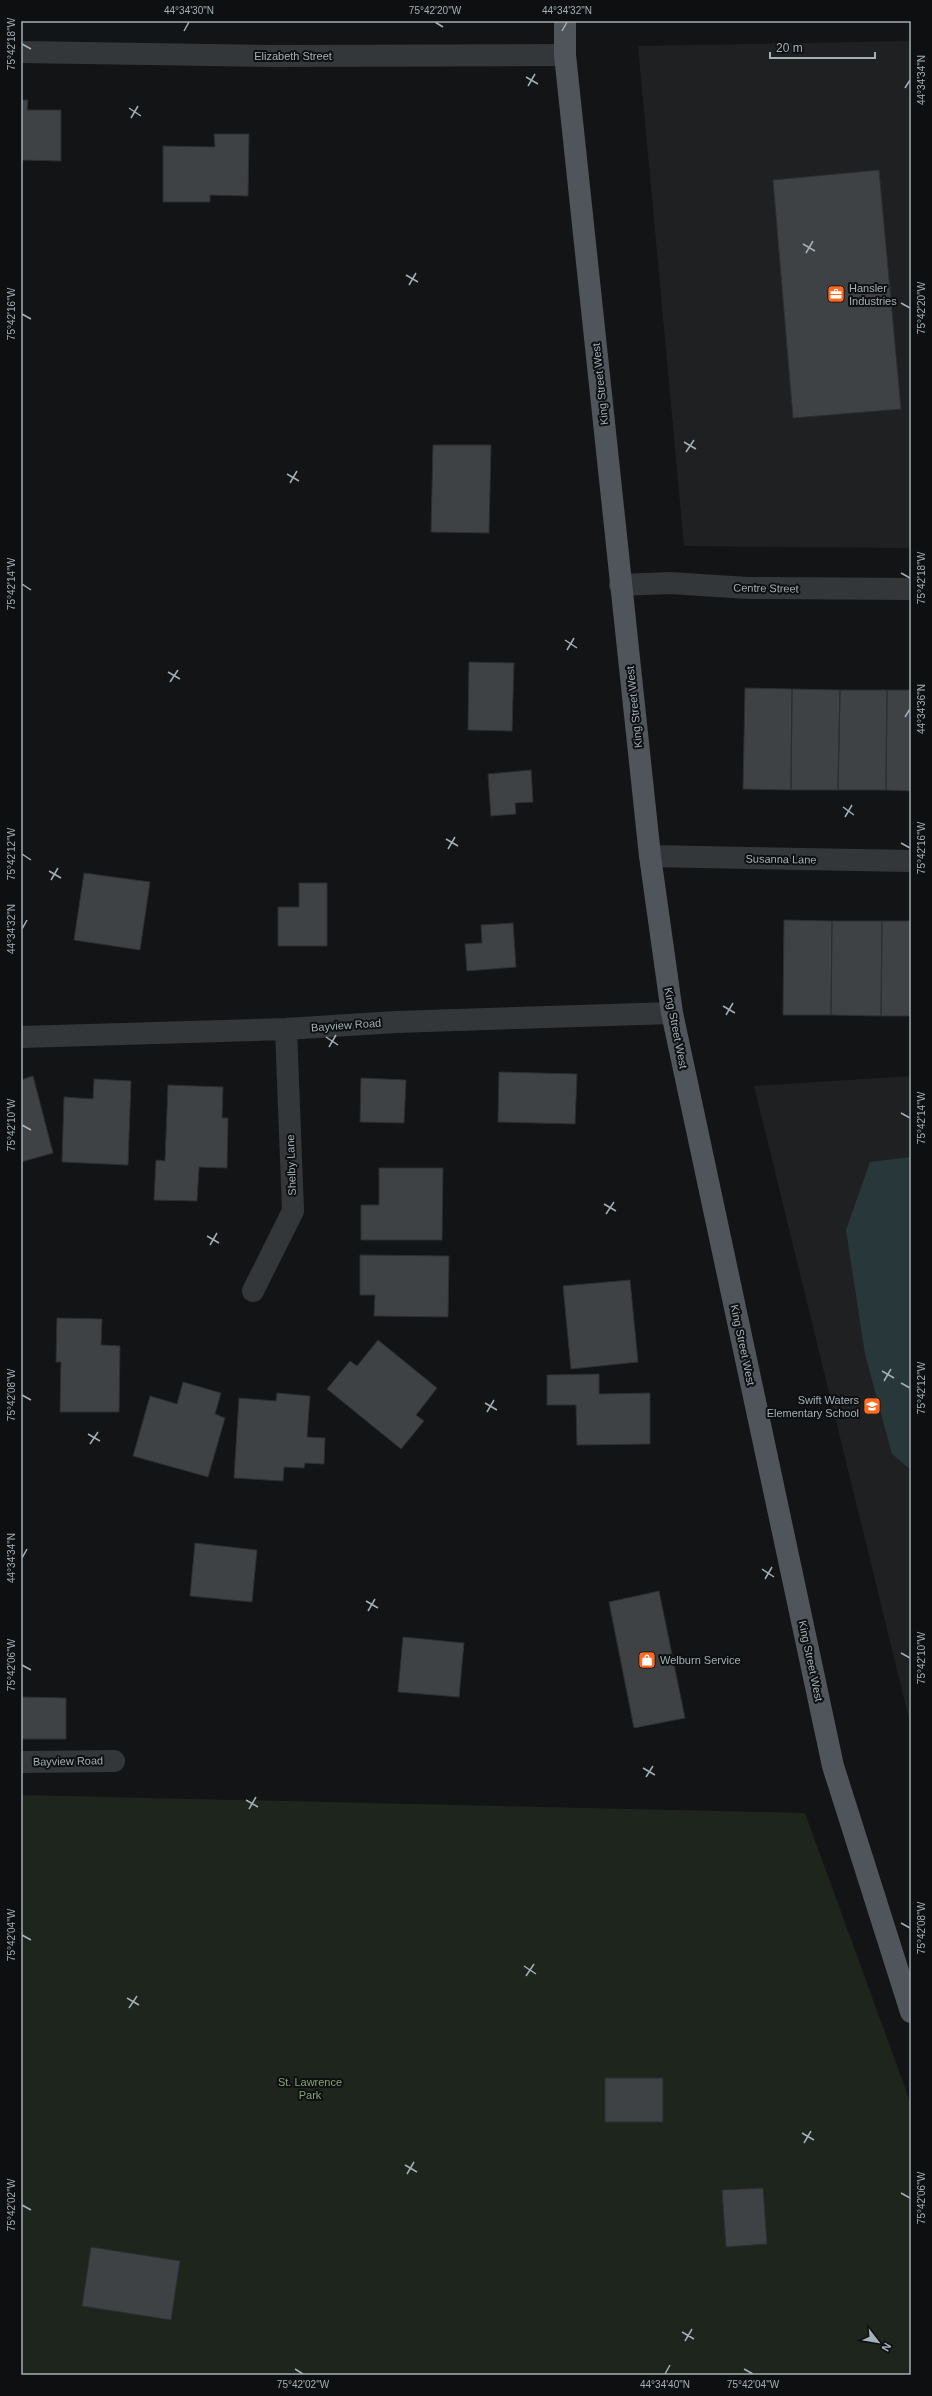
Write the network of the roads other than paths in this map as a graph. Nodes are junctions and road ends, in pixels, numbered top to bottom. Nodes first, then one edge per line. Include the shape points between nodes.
1 (565, 21) edge
2 (21, 52) edge
3 (566, 55) junction
4 (620, 585) junction
5 (911, 589) edge
6 (650, 856) junction
7 (911, 861) edge
8 (672, 1013) junction
9 (286, 1029) junction
10 (21, 1037) edge
11 (253, 1291) dead end
12 (114, 1761) dead end
13 (21, 1762) edge
14 (911, 2012) edge

1 - 3 main road, King Street West
2 - 3 street, Elizabeth Street via 275,56
3 - 4 main road, King Street West
4 - 5 street, Centre Street via 670,582 748,588
4 - 6 main road, King Street West
6 - 7 street, Susanna Lane
6 - 8 main road, King Street West
8 - 9 street, Bayview Road via 396,1022
8 - 14 main road, King Street West via 835,1770
9 - 10 street, Bayview Road
9 - 11 street, Shelby Lane via 293,1211
12 - 13 street, Bayview Road

